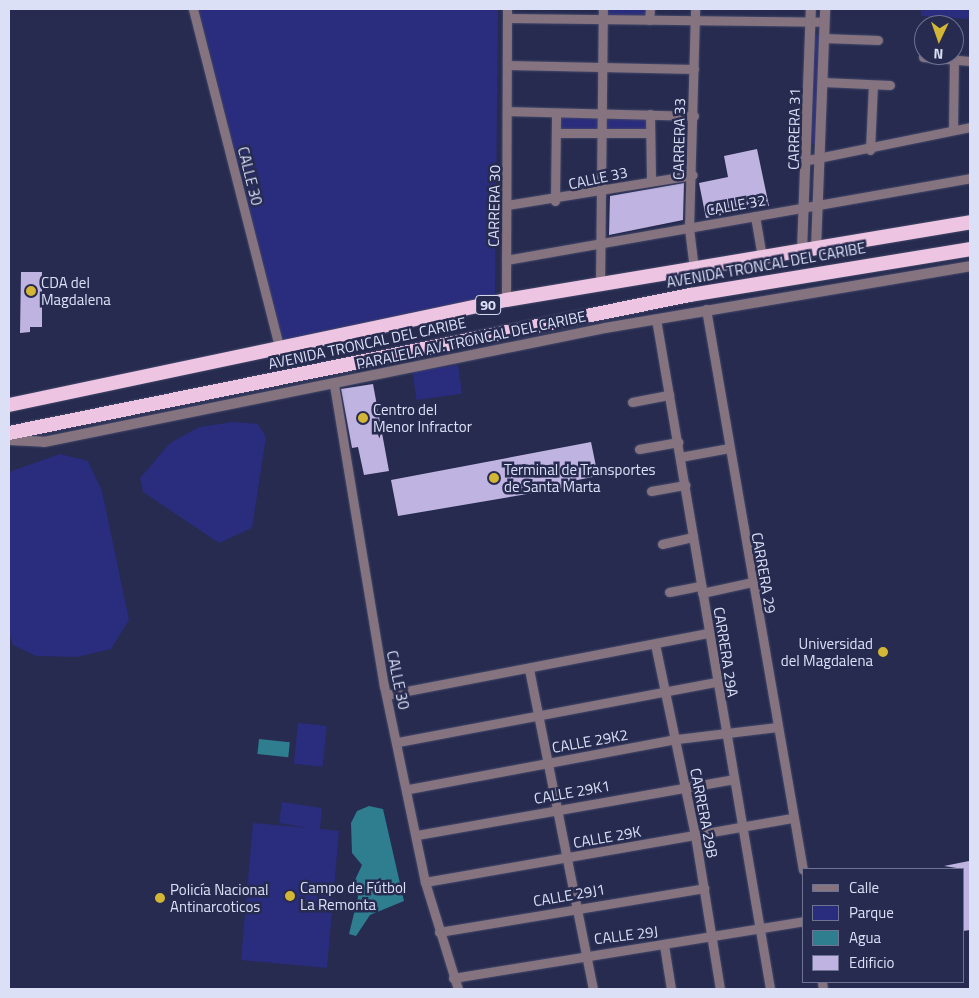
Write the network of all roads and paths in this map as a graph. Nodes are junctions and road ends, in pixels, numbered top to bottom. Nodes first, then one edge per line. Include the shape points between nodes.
1 (193, 9) edge
2 (603, 9) edge
3 (650, 9) edge
4 (695, 9) edge
5 (811, 9) edge
6 (825, 9) edge
7 (508, 13) edge
8 (603, 20) junction
9 (649, 20) junction
10 (695, 21) junction
11 (811, 22) junction
12 (824, 22) junction
13 (823, 38) junction
14 (878, 40) dead end
15 (508, 65) junction
16 (954, 65) edge
17 (603, 67) junction
18 (694, 68) junction
19 (823, 82) junction
20 (873, 85) junction
21 (890, 86) dead end
22 (509, 111) junction
23 (556, 114) junction
24 (603, 114) junction
25 (650, 114) junction
26 (694, 116) junction
27 (970, 127) edge
28 (953, 130) junction
29 (557, 133) junction
30 (650, 133) junction
31 (603, 134) junction
32 (870, 150) junction
33 (814, 160) junction
34 (693, 175) junction
35 (970, 178) edge
36 (651, 181) junction
37 (603, 190) junction
38 (555, 201) junction
39 (507, 205) junction
40 (817, 205) junction
41 (806, 207) junction
42 (755, 216) junction
43 (970, 222) edge
44 (689, 228) junction
45 (597, 244) junction
46 (816, 248) junction
47 (970, 249) edge
48 (802, 251) junction
49 (762, 257) junction
50 (506, 260) junction
51 (970, 266) edge
52 (694, 269) junction
53 (600, 285) junction
54 (506, 300) junction
55 (706, 309) junction
56 (656, 319) junction
57 (280, 351) junction
58 (334, 384) junction
59 (669, 395) junction
60 (632, 402) dead end
61 (9, 405) edge
62 (9, 433) edge
63 (9, 440) edge
64 (678, 442) junction
65 (729, 448) junction
66 (639, 449) dead end
67 (680, 457) junction
68 (685, 485) junction
69 (651, 491) dead end
70 (693, 537) junction
71 (662, 544) dead end
72 (752, 582) junction
73 (702, 590) junction
74 (669, 592) dead end
75 (709, 633) junction
76 (655, 644) junction
77 (529, 668) junction
78 (716, 682) junction
79 (664, 690) junction
80 (386, 695) junction
81 (538, 715) junction
82 (777, 727) junction
83 (725, 732) junction
84 (677, 739) junction
85 (398, 742) junction
86 (549, 762) junction
87 (733, 779) junction
88 (685, 787) junction
89 (408, 788) junction
90 (560, 808) junction
91 (794, 818) junction
92 (741, 827) junction
93 (416, 835) junction
94 (695, 835) junction
95 (569, 858) junction
96 (803, 868) edge
97 (425, 882) junction
98 (704, 888) junction
99 (577, 908) junction
100 (802, 921) edge
101 (759, 928) junction
102 (439, 932) junction
103 (710, 936) junction
104 (664, 945) junction
105 (586, 954) junction
106 (453, 978) junction
107 (458, 989) edge
108 (593, 989) edge
109 (671, 989) edge
110 (720, 989) edge
111 (770, 989) edge

1 - 57 street, CALLE 30
2 - 8 street
3 - 9 street
4 - 10 street, CARRERA 33
5 - 11 street, CARRERA 31
6 - 12 street, CARRERA 31
7 - 8 street
7 - 15 street, CARRERA 30
8 - 9 street
8 - 17 street
9 - 10 street
10 - 11 street
10 - 18 street, CARRERA 33
11 - 12 street
11 - 33 street, CARRERA 31
12 - 13 street, CARRERA 31
13 - 14 street
13 - 19 street, CARRERA 31
15 - 17 street
15 - 22 street, CARRERA 30
16 - 28 street
17 - 18 street
17 - 24 street
18 - 26 street, CARRERA 33
19 - 20 street
19 - 33 street, CARRERA 31
20 - 21 street
20 - 32 street
22 - 23 street
22 - 39 street, CARRERA 30
23 - 24 street
23 - 29 street
24 - 25 street
24 - 31 street
25 - 26 street
25 - 30 street
26 - 34 street, CARRERA 33
27 - 28 street
28 - 32 street
29 - 31 street
29 - 38 street
30 - 31 street
30 - 36 street
31 - 37 street
32 - 33 street
33 - 40 street, CARRERA 31
33 - 41 street, CARRERA 31
34 - 36 street, CALLE 33
34 - 44 street, CARRERA 33
35 - 40 street, CALLE 32
36 - 37 street, CALLE 33
37 - 38 street, CALLE 33
37 - 45 street
38 - 39 street, CALLE 33
39 - 50 street, CARRERA 30
40 - 41 street, CALLE 32
40 - 46 street, CARRERA 31
41 - 42 street, CALLE 32
41 - 48 street, CARRERA 31
42 - 44 street, CALLE 32
42 - 49 street
43 - 46 highway, AVENIDA TRONCAL DEL CARIBE / 90
44 - 45 street, CALLE 32
44 - 52 street, CARRERA 33
45 - 50 street, CALLE 32
45 - 53 street
46 - 48 highway, AVENIDA TRONCAL DEL CARIBE / 90
47 - 62 highway, AVENIDA TRONCAL DEL CARIBE / 90 via 680,296
48 - 49 highway, AVENIDA TRONCAL DEL CARIBE / 90
49 - 52 highway, AVENIDA TRONCAL DEL CARIBE / 90
50 - 54 street, CARRERA 30
51 - 55 street, PARALELA AV. TRONCAL DEL CARIBE
52 - 53 highway, AVENIDA TRONCAL DEL CARIBE / 90
53 - 54 highway, AVENIDA TRONCAL DEL CARIBE / 90
54 - 57 highway, AVENIDA TRONCAL DEL CARIBE / 90
55 - 56 street, PARALELA AV. TRONCAL DEL CARIBE
55 - 65 street, CARRERA 29
56 - 58 street, PARALELA AV. TRONCAL DEL CARIBE
56 - 59 street, CARRERA 29A
57 - 61 highway, AVENIDA TRONCAL DEL CARIBE / 90
58 - 63 street, PARALELA AV. TRONCAL DEL CARIBE via 44,442
58 - 80 street, CALLE 30
59 - 60 street
59 - 64 street, CARRERA 29A
64 - 66 street
64 - 67 street, CARRERA 29A
65 - 67 street
65 - 72 street, CARRERA 29
67 - 68 street, CARRERA 29A
68 - 69 street
68 - 70 street, CARRERA 29A
70 - 71 street
70 - 73 street, CARRERA 29A
72 - 73 street
72 - 82 street, CARRERA 29
73 - 74 street
73 - 75 street, CARRERA 29A
75 - 76 street
75 - 78 street, CARRERA 29A
76 - 77 street
76 - 79 street, CARRERA 29B
77 - 80 street
77 - 81 street
78 - 79 street
78 - 83 street, CARRERA 29A
79 - 81 street
79 - 84 street, CARRERA 29B
80 - 85 street, CALLE 30
81 - 85 street
81 - 86 street
82 - 83 street, CALLE 29K2
82 - 91 street, CARRERA 29
83 - 84 street, CALLE 29K2
83 - 87 street, CARRERA 29A
84 - 86 street, CALLE 29K2
84 - 88 street, CARRERA 29B
85 - 89 street, CALLE 30
86 - 89 street, CALLE 29K2
86 - 90 street
87 - 88 street, CALLE 29K1
87 - 92 street, CARRERA 29A
88 - 90 street, CALLE 29K1
88 - 94 street, CARRERA 29B
89 - 93 street, CALLE 30
90 - 93 street, CALLE 29K1
90 - 95 street
91 - 92 street, CALLE 29K
91 - 96 street, CARRERA 29
92 - 94 street, CALLE 29K
92 - 101 street, CARRERA 29A
93 - 97 street, CALLE 30
94 - 95 street, CALLE 29K
94 - 98 street, CARRERA 29B
95 - 97 street, CALLE 29K
95 - 99 street
97 - 102 street, CALLE 30
98 - 99 street, CALLE 29J1
98 - 103 street, CARRERA 29B
99 - 102 street, CALLE 29J1
99 - 105 street
100 - 101 street, CALLE 29J
101 - 103 street, CALLE 29J
101 - 111 street, CARRERA 29A
102 - 106 street, CALLE 30
103 - 104 street, CALLE 29J
103 - 110 street, CARRERA 29B
104 - 105 street, CALLE 29J
104 - 109 street
105 - 106 street, CALLE 29J
105 - 108 street
106 - 107 street, CALLE 30

